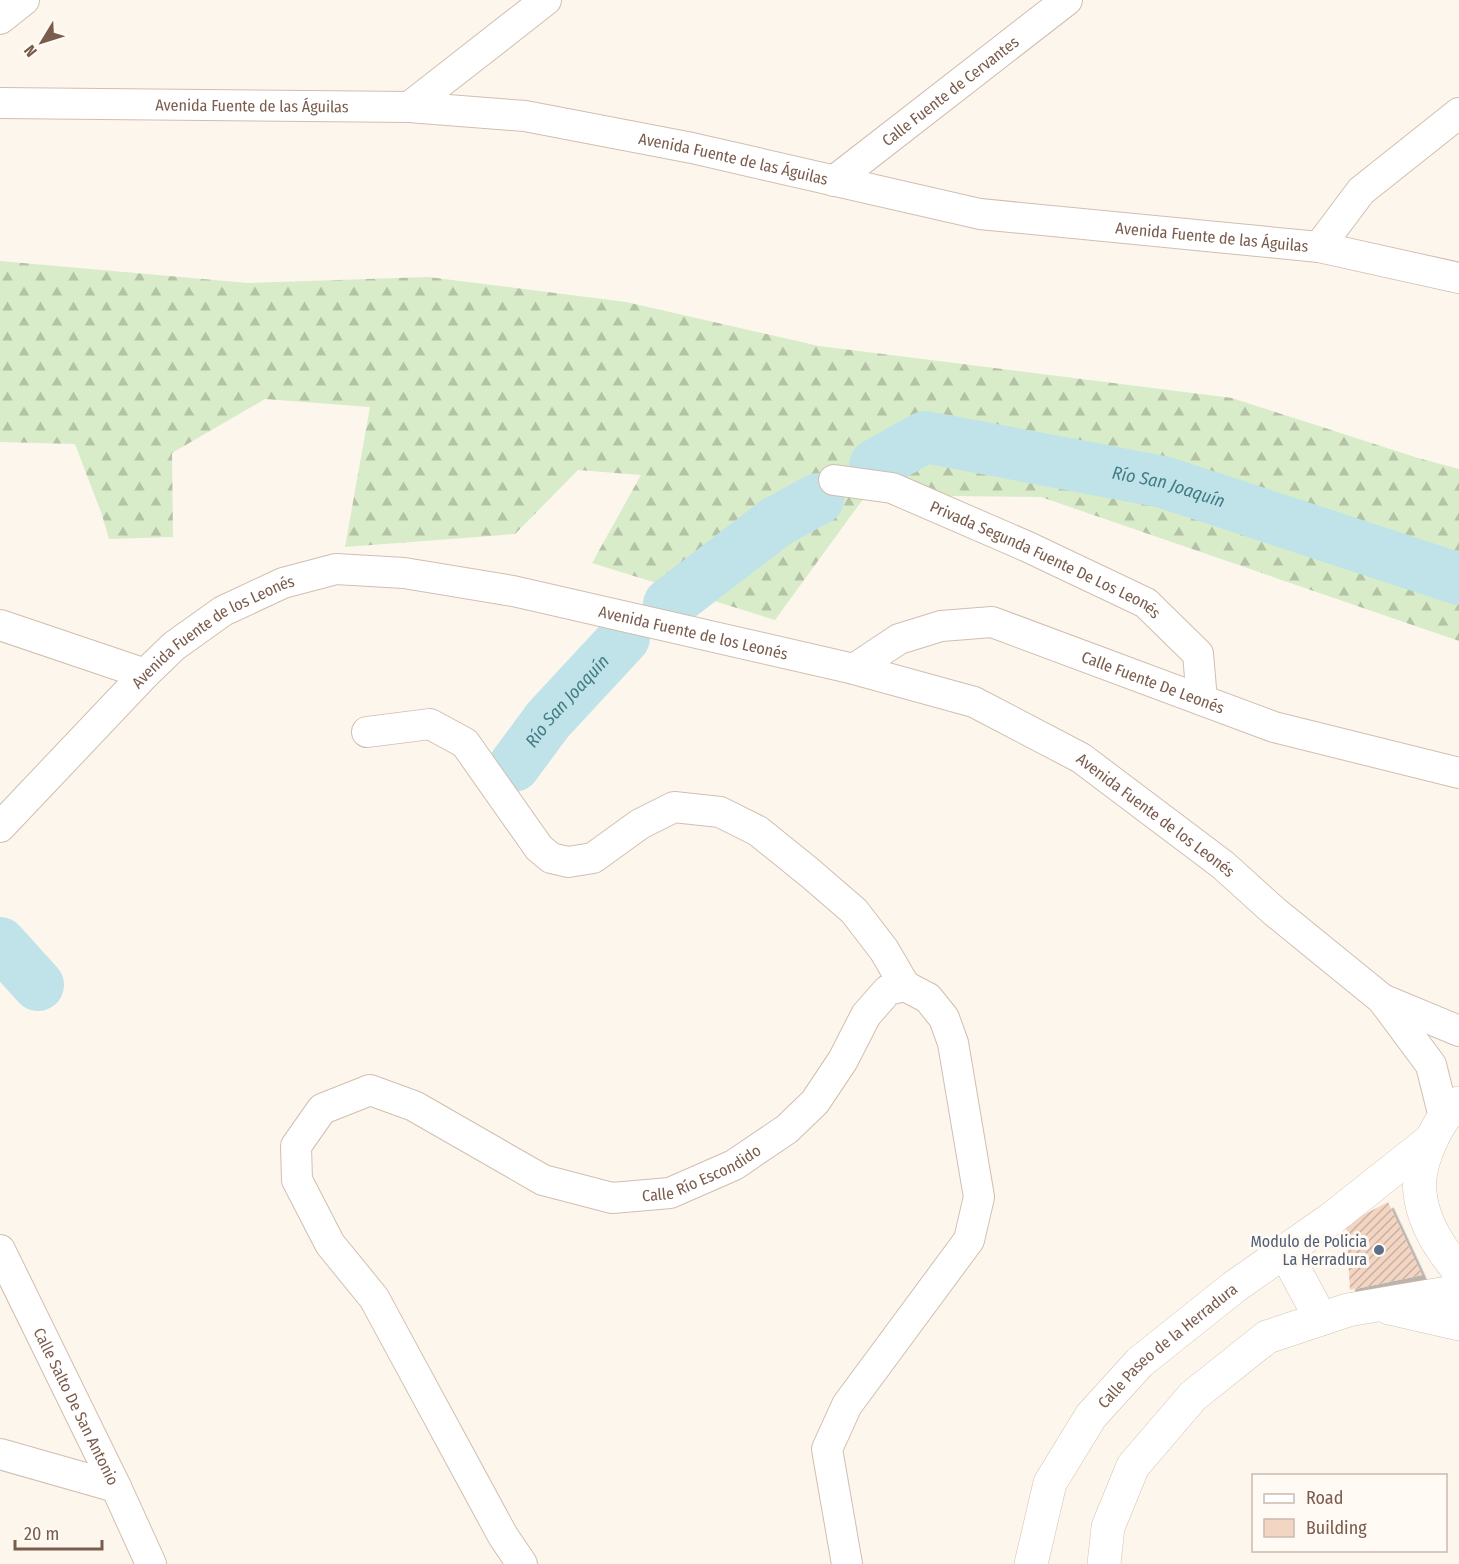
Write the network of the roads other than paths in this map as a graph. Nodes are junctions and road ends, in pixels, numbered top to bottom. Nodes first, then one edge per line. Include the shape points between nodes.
1 (24, 0) edge
2 (546, 0) edge
3 (1067, 0) edge
4 (0, 19) edge
5 (0, 103) edge
6 (409, 107) junction
7 (1459, 113) edge
8 (834, 182) junction
9 (1319, 247) junction
10 (1459, 278) edge
11 (834, 480) dead end
12 (0, 625) edge
13 (854, 669) junction
14 (146, 674) junction
15 (1202, 700) junction
16 (368, 732) dead end
17 (1459, 773) edge
18 (0, 828) edge
19 (905, 986) junction
20 (1382, 999) junction
21 (1459, 1031) edge
22 (1445, 1119) edge
23 (0, 1250) edge
24 (1286, 1251) junction
25 (1459, 1271) edge
26 (1459, 1291) edge
27 (1376, 1305) junction
28 (1322, 1319) junction
29 (1459, 1324) edge
30 (0, 1454) edge
31 (116, 1486) junction
32 (151, 1564) edge
33 (522, 1564) edge
34 (847, 1564) edge
35 (1031, 1564) edge
36 (1104, 1564) edge

1 - 4 street
2 - 6 street
3 - 8 street, Calle Fuente de Cervantes
5 - 6 street, Avenida Fuente de las Águilas
6 - 8 street, Avenida Fuente de las Águilas via 525,116 692,148
7 - 9 street via 1361,191
8 - 9 street, Avenida Fuente de las Águilas via 980,213
9 - 10 street, Avenida Fuente de las Águilas
11 - 15 street, Privada Segunda Fuente De Los Leonés via 892,488 1028,546 1146,603 1198,654
12 - 14 street
13 - 14 street, Avenida Fuente de los Leonés via 513,591 404,573 336,569 283,583 223,611 174,646
13 - 15 street, Calle Fuente De Leonés via 899,639 941,626 993,622
13 - 20 street, Avenida Fuente de los Leonés via 974,702 1080,758 1224,865
14 - 18 street, Avenida Fuente de los Leonés
15 - 17 street, Calle Fuente De Leonés via 1274,727
16 - 19 street via 430,724 465,743 539,848 551,858 568,862 593,858 640,824 674,807 720,812 758,831 854,911
19 - 33 street, Calle Río Escondido via 888,990 866,1015 843,1060 787,1130 734,1165 670,1193 612,1198 543,1180 414,1106 370,1090 322,1109 296,1146 297,1180 330,1244 374,1298
19 - 34 street via 927,998 944,1018 953,1043 980,1197 969,1240 847,1405 827,1449
20 - 21 street, Avenida Fuente de los Leonés
20 - 22 street, Avenida Fuente de los Leonés via 1431,1065
22 - 24 main road, Calle Paseo de la Herradura via 1331,1218
22 - 25 main road via 1422,1168 1420,1193 1433,1232
23 - 31 street, Calle Salto De San Antonio
24 - 28 main road
24 - 35 main road, Calle Paseo de la Herradura via 1140,1362 1091,1416 1050,1484
26 - 27 main road
27 - 28 main road
27 - 29 main road
28 - 36 main road via 1267,1337 1193,1396 1133,1466 1108,1527
30 - 31 street
31 - 32 street, Calle Salto De San Antonio

